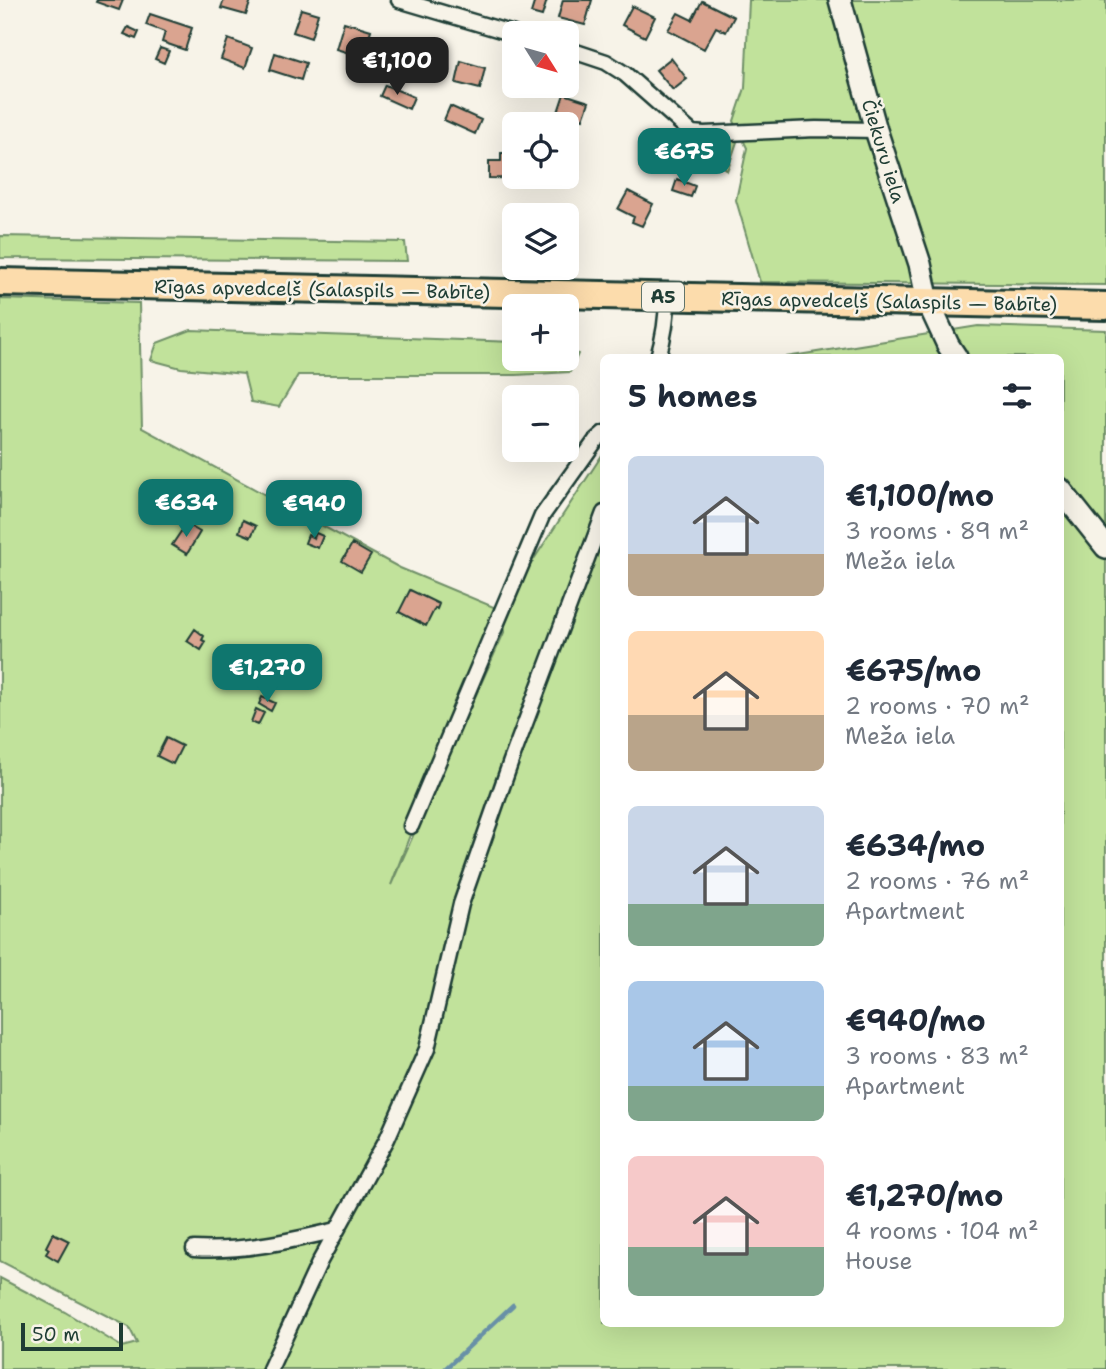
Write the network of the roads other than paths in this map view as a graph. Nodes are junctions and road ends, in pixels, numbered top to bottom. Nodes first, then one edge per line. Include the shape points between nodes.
1 (399, 0) edge
2 (839, 0) edge
3 (502, 30) edge
4 (579, 53) edge
5 (876, 130) junction
6 (0, 282) edge
7 (667, 297) junction
8 (928, 302) junction
9 (1106, 306) edge
10 (660, 354) edge
11 (954, 354) edge
12 (600, 436) edge
13 (1064, 494) edge
14 (600, 524) edge
15 (1106, 547) edge
16 (411, 826) dead end
17 (337, 1230) junction
18 (194, 1249) dead end
19 (271, 1369) edge

1 - 3 street
2 - 5 main road, Čiekuru iela
4 - 5 street via 625,74 692,133
5 - 8 main road, Čiekuru iela
6 - 7 highway, Rīgas apvedceļš (Salaspils — Babīte) / A5
7 - 8 highway, Rīgas apvedceļš (Salaspils — Babīte) / A5
7 - 10 street
8 - 9 highway, Rīgas apvedceļš (Salaspils — Babīte) / A5
8 - 11 main road, Čiekuru iela
12 - 16 street via 542,516
13 - 15 main road
14 - 17 street via 461,904 426,1049 387,1139
17 - 18 street via 287,1242
17 - 19 street

